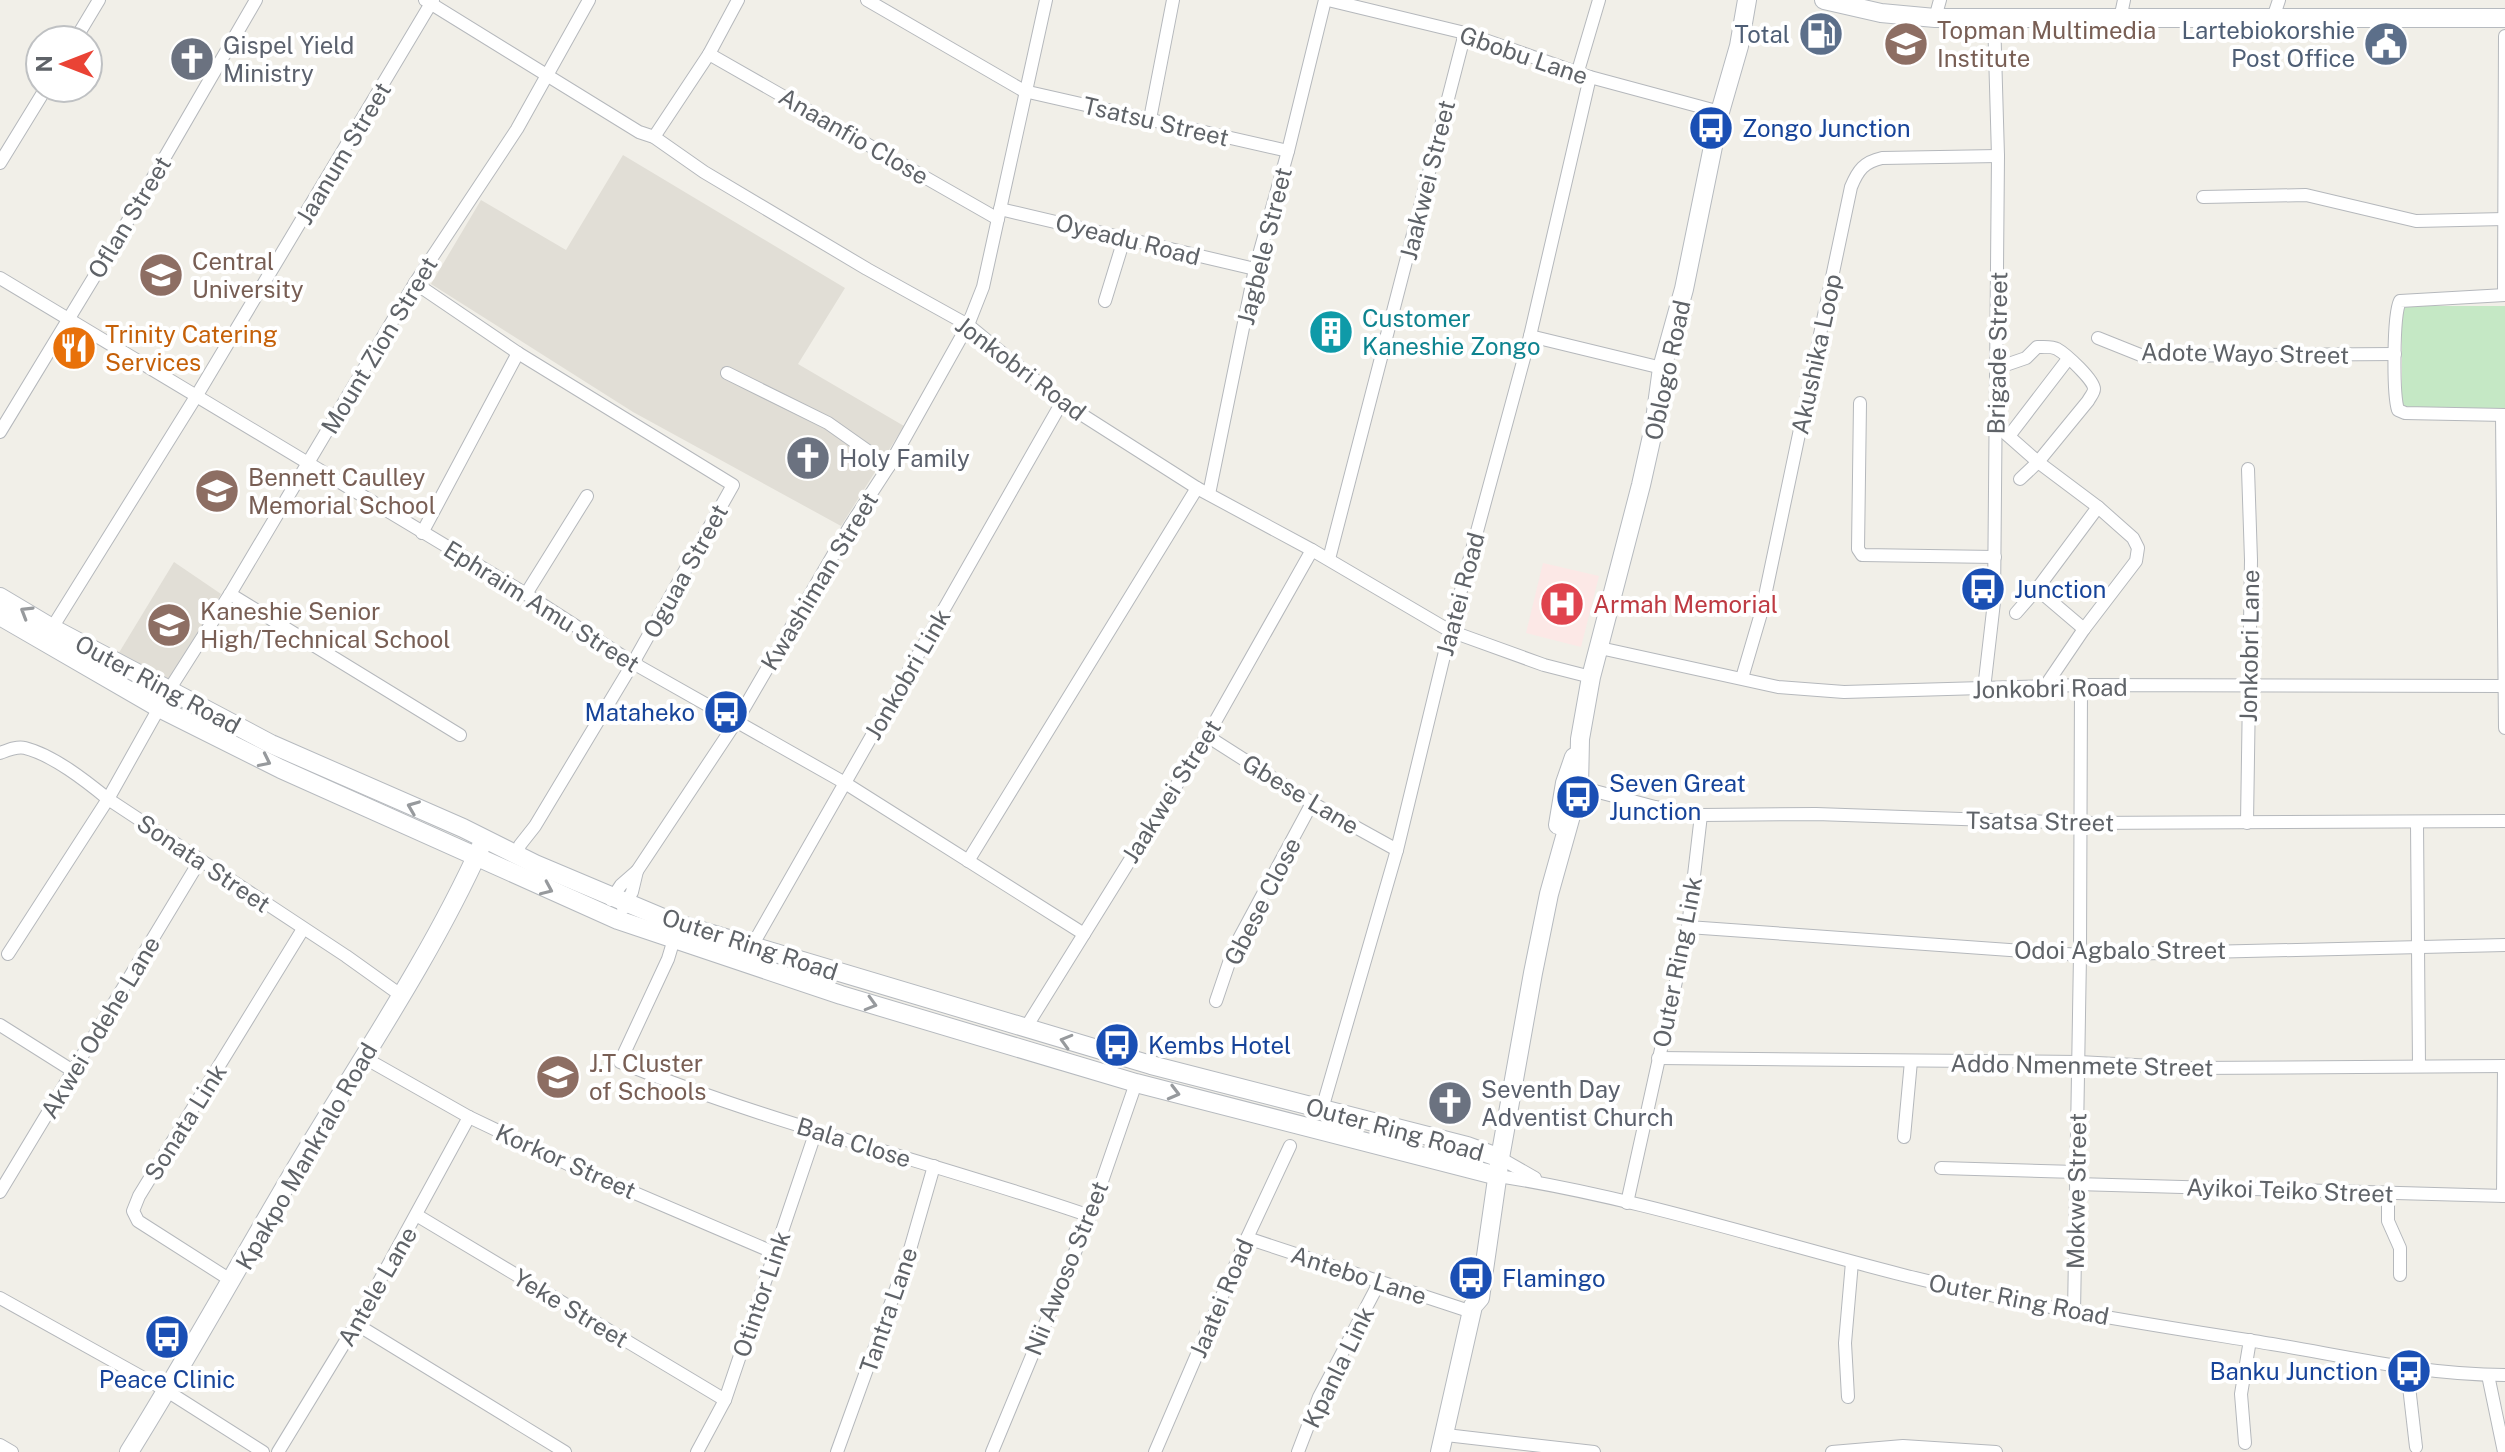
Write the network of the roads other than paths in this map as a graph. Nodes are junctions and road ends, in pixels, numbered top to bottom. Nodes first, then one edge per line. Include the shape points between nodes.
1 (99, 0) edge
2 (256, 0) edge
3 (589, 0) edge
4 (738, 0) edge
5 (867, 0) edge
6 (1046, 0) edge
7 (1173, 0) edge
8 (1326, 0) edge
9 (1599, 0) edge
10 (1747, 0) edge
11 (1824, 0) edge
12 (2124, 0) edge
13 (430, 1) edge
14 (1938, 9) edge
15 (2276, 9) edge
16 (1994, 17) junction
17 (2505, 18) edge
18 (2120, 19) junction
19 (85, 24) edge
20 (1465, 33) junction
21 (2505, 36) edge
22 (709, 54) junction
23 (1578, 71) junction
24 (547, 74) junction
25 (1590, 77) junction
26 (1024, 91) junction
27 (36, 104) edge
28 (1720, 112) junction
29 (1150, 119) junction
30 (654, 137) junction
31 (1288, 151) junction
32 (1998, 156) junction
33 (0, 163) edge
34 (2203, 197) dead end
35 (999, 214) junction
36 (2504, 219) edge
37 (1125, 236) junction
38 (1255, 269) junction
39 (0, 278) edge
40 (415, 283) junction
41 (2505, 295) edge
42 (1105, 301) dead end
43 (67, 320) junction
44 (968, 325) junction
45 (1530, 336) junction
46 (2098, 338) dead end
47 (518, 353) junction
48 (2395, 354) junction
49 (2068, 359) junction
50 (1662, 368) junction
51 (1997, 368) junction
52 (727, 373) dead end
53 (197, 395) junction
54 (1062, 402) junction
55 (1860, 403) dead end
56 (2504, 415) edge
57 (1996, 425) junction
58 (0, 432) edge
59 (2009, 436) junction
60 (2038, 462) junction
61 (307, 463) junction
62 (889, 466) junction
63 (2248, 469) dead end
64 (2020, 479) dead end
65 (1197, 488) junction
66 (1209, 494) junction
67 (587, 496) dead end
68 (2098, 507) junction
69 (422, 533) junction
70 (1312, 550) junction
71 (1995, 557) junction
72 (1329, 559) junction
73 (2037, 589) junction
74 (230, 594) junction
75 (526, 594) junction
76 (0, 597) edge
77 (2016, 613) dead end
78 (0, 616) edge
79 (52, 628) junction
80 (2084, 629) junction
81 (1450, 631) junction
82 (1600, 648) junction
83 (633, 663) junction
84 (1591, 677) junction
85 (1742, 678) junction
86 (2046, 685) junction
87 (2081, 685) junction
88 (2504, 686) edge
89 (2249, 687) junction
90 (1984, 689) junction
91 (169, 690) junction
92 (159, 708) junction
93 (736, 722) junction
94 (2505, 728) edge
95 (460, 735) dead end
96 (1207, 736) junction
97 (0, 753) edge
98 (845, 783) junction
99 (1572, 785) junction
100 (108, 799) junction
101 (1312, 803) junction
102 (1701, 815) junction
103 (2505, 821) edge
104 (2080, 823) junction
105 (2247, 823) junction
106 (2417, 823) junction
107 (484, 839) junction
108 (1397, 850) junction
109 (517, 855) junction
110 (476, 857) junction
111 (968, 861) junction
112 (199, 862) junction
113 (615, 908) junction
114 (1688, 927) junction
115 (303, 929) junction
116 (1084, 934) junction
117 (674, 939) junction
118 (2505, 945) edge
119 (752, 946) junction
120 (2419, 947) junction
121 (8, 954) dead end
122 (2080, 955) junction
123 (402, 996) junction
124 (1216, 1001) dead end
125 (0, 1025) edge
126 (1025, 1029) junction
127 (363, 1057) junction
128 (1658, 1058) junction
129 (1911, 1061) junction
130 (2079, 1062) junction
131 (2419, 1066) junction
132 (2504, 1066) edge
133 (73, 1071) junction
134 (1136, 1083) junction
135 (1322, 1109) junction
136 (469, 1117) junction
137 (816, 1131) junction
138 (1904, 1137) dead end
139 (1290, 1146) dead end
140 (1493, 1165) junction
141 (934, 1166) junction
142 (1941, 1168) dead end
143 (2076, 1178) junction
144 (0, 1192) edge
145 (2388, 1192) junction
146 (2504, 1196) edge
147 (1627, 1203) junction
148 (418, 1216) junction
149 (1090, 1216) junction
150 (1247, 1238) junction
151 (775, 1253) junction
152 (1852, 1262) junction
153 (2400, 1275) dead end
154 (232, 1281) junction
155 (1379, 1283) junction
156 (0, 1298) edge
157 (1473, 1309) junction
158 (2074, 1313) junction
159 (356, 1324) junction
160 (2250, 1340) junction
161 (2407, 1369) junction
162 (2488, 1375) junction
163 (2505, 1375) edge
164 (167, 1391) junction
165 (1848, 1397) dead end
166 (725, 1400) junction
167 (2245, 1443) dead end
168 (1443, 1444) edge
169 (0, 1445) edge
170 (2416, 1447) dead end
171 (12, 1452) edge
172 (129, 1452) edge
173 (263, 1452) edge
174 (278, 1452) edge
175 (565, 1452) edge
176 (697, 1452) edge
177 (837, 1452) edge
178 (992, 1452) edge
179 (1155, 1452) edge
180 (1298, 1452) edge
181 (1594, 1452) edge
182 (1832, 1452) edge
183 (1996, 1452) edge
184 (2504, 1452) edge

1 - 19 street
2 - 43 street, Oflan Street
3 - 24 street, Mount Zion Street
4 - 22 street
5 - 26 street, Tsatsu Street
6 - 26 street, Kwashiman Street
7 - 29 street
8 - 20 street, Gbobu Lane
8 - 31 street, Jagbele Street
9 - 23 street
10 - 28 main road, Oblogo Road
11 - 14 main road via 1881,13
12 - 18 street
13 - 24 street, Jonkobri Road
13 - 53 street, Jaanum Street
14 - 16 main road
15 - 17 main road
15 - 18 main road
16 - 18 main road
16 - 32 street, Brigade Street
20 - 23 street, Gbobu Lane
20 - 72 street, Jaakwei Street
21 - 36 street
22 - 30 street
22 - 35 street, Anaanfio Close
23 - 25 street, Gbobu Lane
24 - 30 street, Jonkobri Road
24 - 40 street, Mount Zion Street via 517,129
25 - 28 street, Gbobu Lane
25 - 45 street, Jaatei Road
26 - 29 street, Tsatsu Street
26 - 35 street, Kwashiman Street
27 - 33 street
28 - 50 main road, Oblogo Road via 1684,289
29 - 31 street, Tsatsu Street
30 - 44 street, Jonkobri Road via 704,172
31 - 38 street, Jagbele Street
32 - 51 street, Brigade Street
32 - 85 street, Akushika Loop via 1882,158 1871,160 1857,174 1762,610
34 - 36 street via 2306,195 2416,221
35 - 37 street, Oyeadu Road
35 - 44 street, Kwashiman Street via 983,287
36 - 41 street
37 - 38 street, Oyeadu Road
37 - 42 street
38 - 66 street, Jagbele Street
39 - 43 street, Ephraim Amu Street
40 - 47 street, Oguaa Street
40 - 61 street, Mount Zion Street
41 - 48 street via 2400,301
43 - 53 street, Ephraim Amu Street
43 - 58 street, Oflan Street
44 - 54 street, Jonkobri Road
44 - 62 street, Kwashiman Street
45 - 50 street
45 - 81 street, Jaatei Road
46 - 48 street, Adote Wayo Street via 2143,356
47 - 69 street
47 - 83 street, Oguaa Street via 733,485
48 - 56 street via 2398,410
49 - 51 street via 2057,349 2037,347 2026,358
49 - 59 street
49 - 60 street via 2088,376 2094,392
50 - 82 main road, Oblogo Road via 1645,471
51 - 57 street, Brigade Street
52 - 62 street via 828,423
53 - 61 street, Ephraim Amu Street
53 - 79 street, Jaanum Street
54 - 65 street, Jonkobri Road
54 - 98 street, Jonkobri Link
55 - 71 street via 1862,555
56 - 88 street
57 - 59 street
57 - 71 street, Brigade Street
59 - 60 street
60 - 64 street
60 - 68 street
61 - 69 street, Ephraim Amu Street
61 - 74 street, Mount Zion Street
62 - 93 street, Kwashiman Street
63 - 89 street, Jonkobri Lane
65 - 66 street, Jonkobri Road
65 - 111 street
66 - 70 street, Jonkobri Road
67 - 75 street
68 - 73 street
68 - 80 street via 2138,548 2136,561
69 - 75 street, Ephraim Amu Street
70 - 72 street, Jonkobri Road
70 - 96 street, Jaakwei Street
71 - 90 street, Brigade Street
72 - 81 street, Jonkobri Road
73 - 77 street
73 - 80 street
74 - 91 street, Mount Zion Street
74 - 95 street
75 - 83 street, Ephraim Amu Street
79 -> 76 main road, Outer Ring Road
78 - 92 main road, Outer Ring Road
79 - 91 main road, Outer Ring Road
80 - 86 street
81 - 84 street, Jonkobri Road
81 - 108 street, Jaatei Road
82 - 84 main road, Oblogo Road
82 - 85 street, Jonkobri Road
83 - 93 street, Ephraim Amu Street
83 - 109 street, Oguaa Street
84 - 99 main road, Oblogo Road
85 - 90 street, Jonkobri Road via 1778,687 1844,692
86 - 87 street, Jonkobri Road
86 - 90 street, Jonkobri Road
87 - 89 street, Jonkobri Road
87 - 104 street, Mokwe Street
88 - 89 street, Jonkobri Road
88 - 94 street
89 - 105 street, Jonkobri Lane
107 -> 91 main road, Outer Ring Road via 271,744
92 - 100 street
92 -> 110 main road, Outer Ring Road
93 - 98 street, Ephraim Amu Street
93 - 113 street, Kwashiman Street
96 - 101 street, Gbese Lane
96 - 116 street, Jaakwei Street
97 - 100 street, Sonata Street via 25,748 74,772
98 - 111 street, Ephraim Amu Street
98 - 119 street, Jonkobri Link
99 - 102 street, Tsatsa Street
99 - 140 main road, Oblogo Road
100 - 112 street, Sonata Street
100 - 121 street
101 - 108 street, Gbese Lane
101 - 124 street, Gbese Close via 1234,948
102 - 104 street, Tsatsa Street
102 - 114 street, Outer Ring Link
103 - 106 street, Tsatsa Street
104 - 105 street, Tsatsa Street
104 - 122 street, Mokwe Street
105 - 106 street, Tsatsa Street
106 - 120 street
107 - 109 main road, Outer Ring Road
107 - 110 main road, Kpakpo Mankralo Road
108 - 135 street, Jaatei Road
109 - 113 main road, Outer Ring Road
110 -> 113 main road, Outer Ring Road
110 - 123 main road, Kpakpo Mankralo Road
111 - 116 street, Ephraim Amu Street
112 - 115 street, Sonata Street
112 - 133 street, Akwei Odehe Lane
113 - 117 main road, Outer Ring Road
113 - 119 main road, Outer Ring Road
114 - 122 street, Odoi Agbalo Street
114 - 128 street, Outer Ring Link
115 - 123 street, Sonata Street
115 - 154 street, Sonata Link via 133,1211 138,1221
116 - 126 street, Jaakwei Street
117 -> 134 main road, Outer Ring Road
117 - 137 street, Bala Close via 620,1062
118 - 120 street, Odoi Agbalo Street
119 - 126 main road, Outer Ring Road
120 - 122 street, Odoi Agbalo Street
120 - 131 street
122 - 130 street, Mokwe Street
123 - 127 main road, Kpakpo Mankralo Road
125 - 133 street
135 -> 126 main road, Outer Ring Road
127 - 136 street, Korkor Street
127 - 154 main road, Kpakpo Mankralo Road
128 - 129 street, Addo Nmenmete Street
128 - 147 street, Outer Ring Link
129 - 130 street, Addo Nmenmete Street
129 - 138 street
130 - 131 street, Addo Nmenmete Street via 2190,1068
130 - 143 street, Mokwe Street
131 - 132 street, Addo Nmenmete Street
132 - 146 street
133 - 144 street, Akwei Odehe Lane
134 -> 140 main road, Outer Ring Road
134 - 149 street, Nii Awoso Street
135 - 140 main road, Outer Ring Road
136 - 148 street, Antele Lane
136 - 151 street, Korkor Street
137 - 141 street, Bala Close
137 - 151 street, Otintor Link
139 - 150 street, Jaatei Road
140 - 147 street, Outer Ring Road
140 - 157 main road, Oblogo Road via 1480,1298
141 - 149 street, Bala Close
141 - 177 street, Tantra Lane
142 - 143 street, Ayikoi Teiko Street
143 - 145 street, Ayikoi Teiko Street
143 - 158 street, Mokwe Street
145 - 146 street, Ayikoi Teiko Street
145 - 153 street via 2388,1221 2400,1248
147 - 152 street, Outer Ring Road
148 - 159 street, Antele Lane
148 - 166 street, Yeke Street
149 - 178 street, Nii Awoso Street
150 - 155 street, Antebo Lane
150 - 179 street, Jaatei Road
151 - 166 street, Otintor Link
152 - 158 street, Outer Ring Road
152 - 165 street via 1845,1343
154 - 164 main road, Kpakpo Mankralo Road
155 - 157 street, Antebo Lane
155 - 180 street, Kpanla Link via 1319,1397
156 - 164 street
157 - 168 main road, Oblogo Road
158 - 160 street, Outer Ring Road
159 - 174 street, Antele Lane
159 - 175 street
160 - 161 street, Outer Ring Road
160 - 167 street via 2241,1379
161 - 162 street, Outer Ring Road
161 - 170 street
162 - 163 street, Outer Ring Road
162 - 184 street
164 - 172 main road, Kpakpo Mankralo Road
164 - 173 street
166 - 176 street, Otintor Link
168 - 181 street
169 - 171 street
182 - 183 street via 1903,1446

